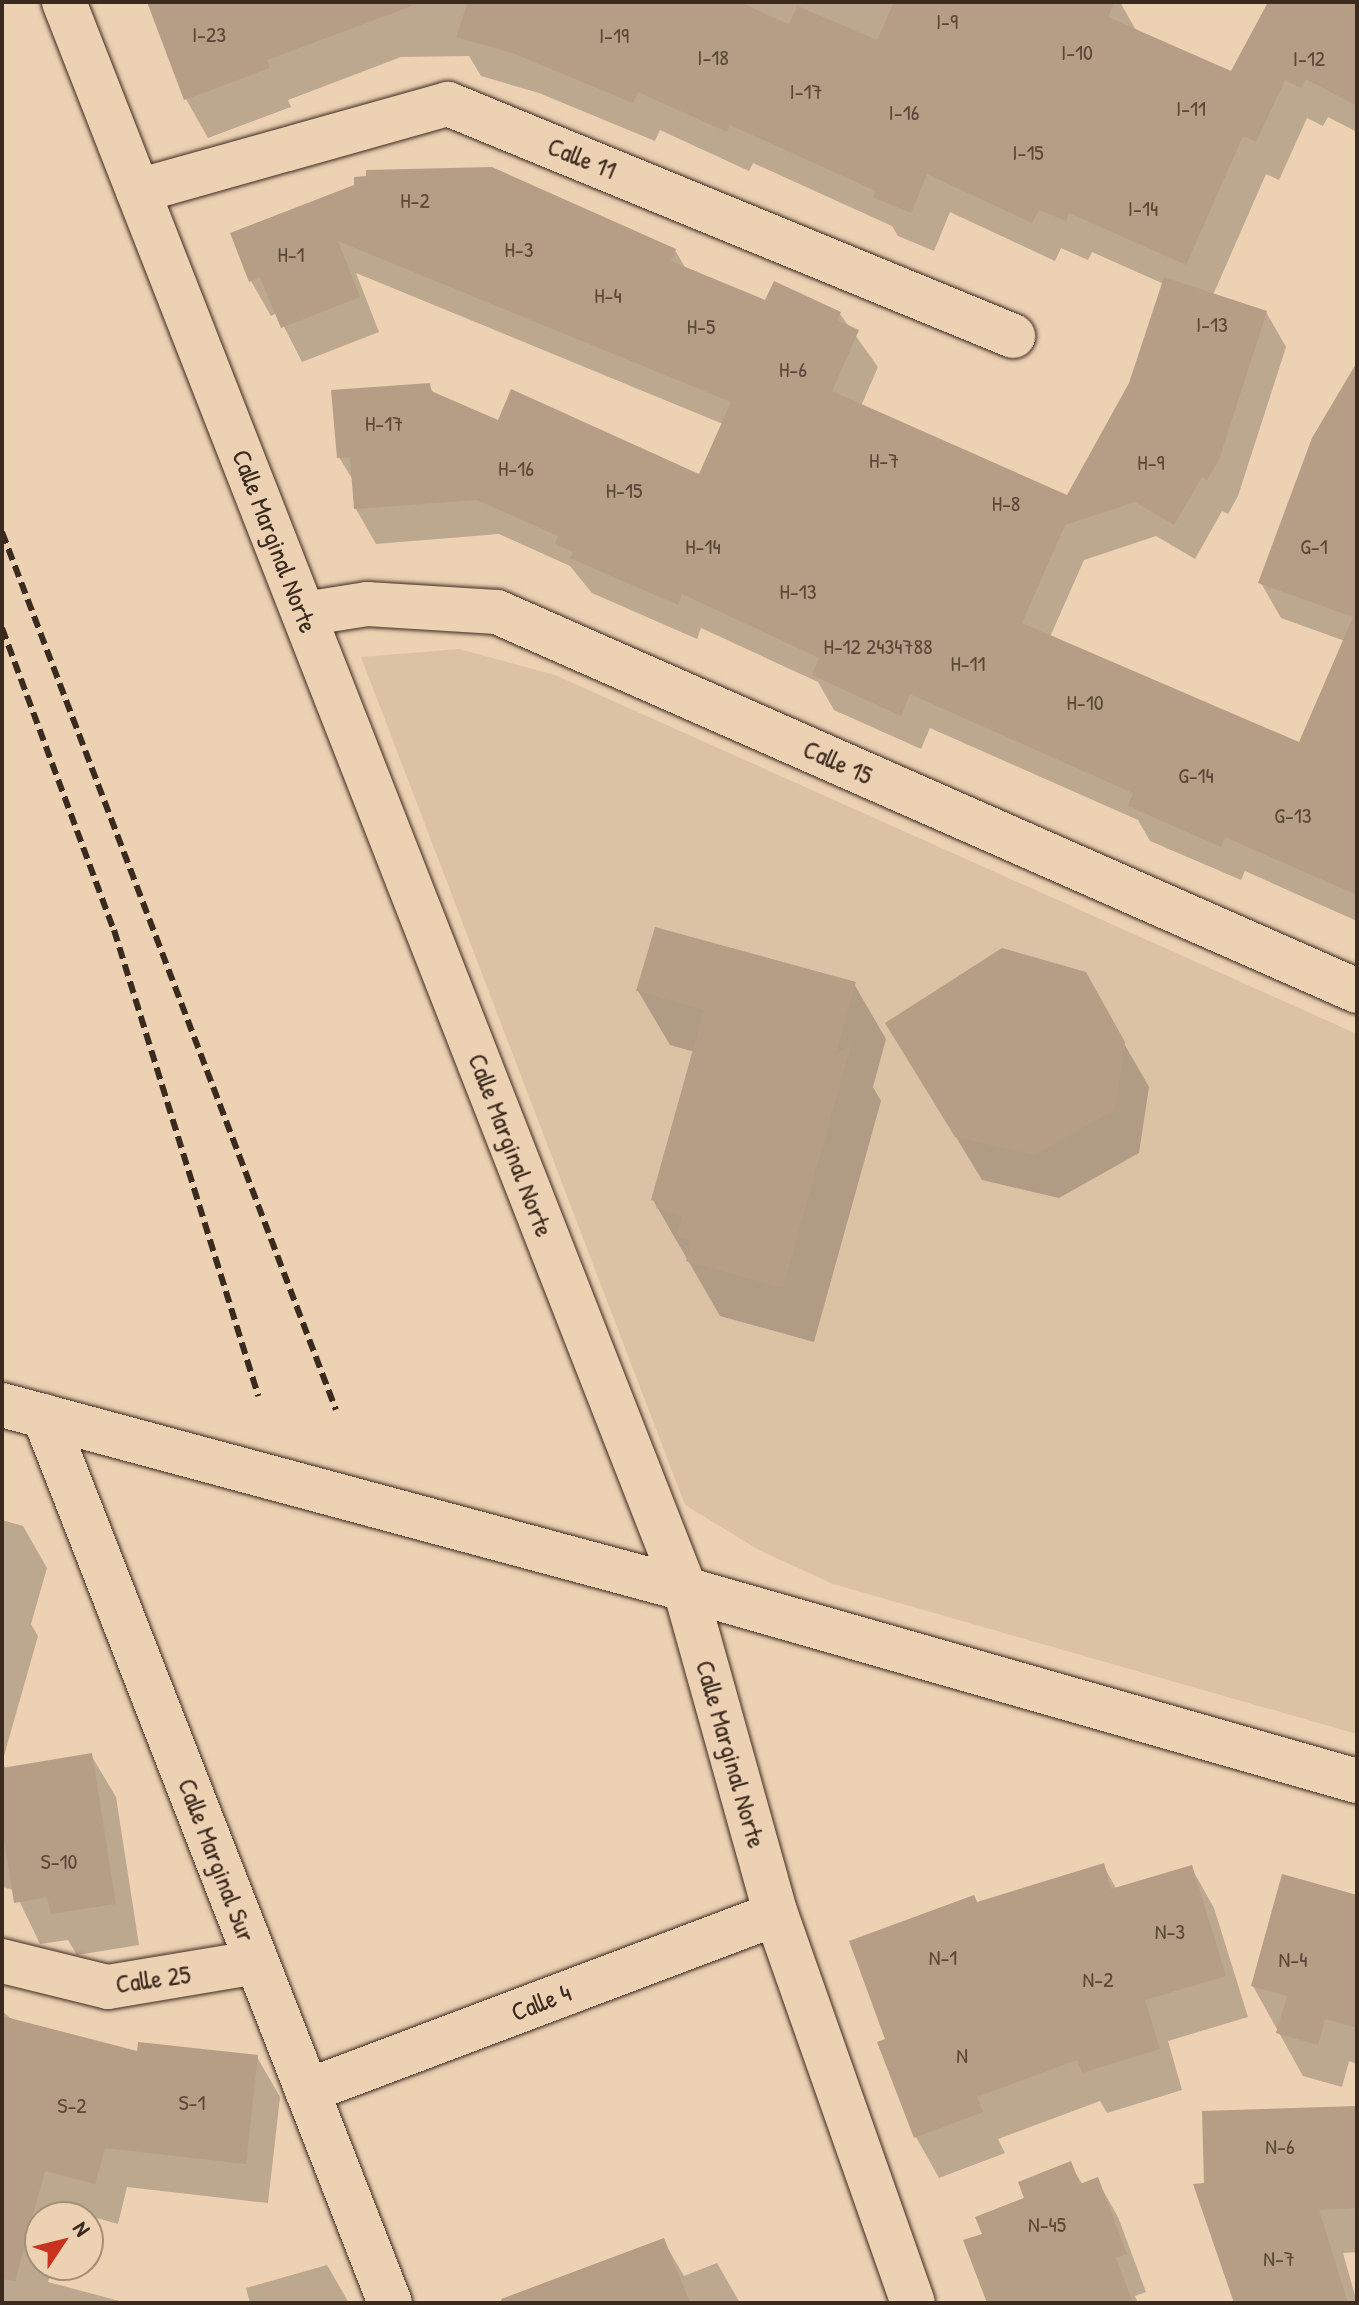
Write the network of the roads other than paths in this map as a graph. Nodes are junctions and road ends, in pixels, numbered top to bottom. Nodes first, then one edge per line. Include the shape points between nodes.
1 (64, 2) edge
2 (138, 191) junction
3 (1013, 336) dead end
4 (304, 614) junction
5 (1357, 991) edge
6 (2, 1405) edge
7 (44, 1416) junction
8 (685, 1589) junction
9 (1357, 1781) edge
10 (776, 1914) junction
11 (2, 1961) edge
12 (257, 1962) junction
13 (307, 2091) junction
14 (390, 2303) edge
15 (913, 2303) edge

1 - 2 street, Calle Marginal Norte
2 - 3 street, Calle 11 via 448,104
2 - 4 street, Calle Marginal Norte
4 - 5 street, Calle 15 via 367,604 497,612
4 - 8 street, Calle Marginal Norte
6 - 7 street
7 - 8 street
7 - 12 street, Calle Marginal Sur
8 - 9 street
8 - 10 street, Calle Marginal Norte
10 - 13 street, Calle 4
10 - 15 street, Calle Marginal Norte
11 - 12 street, Calle 25 via 108,1987
12 - 13 street, Calle Marginal Sur
13 - 14 street, Calle Marginal Sur

